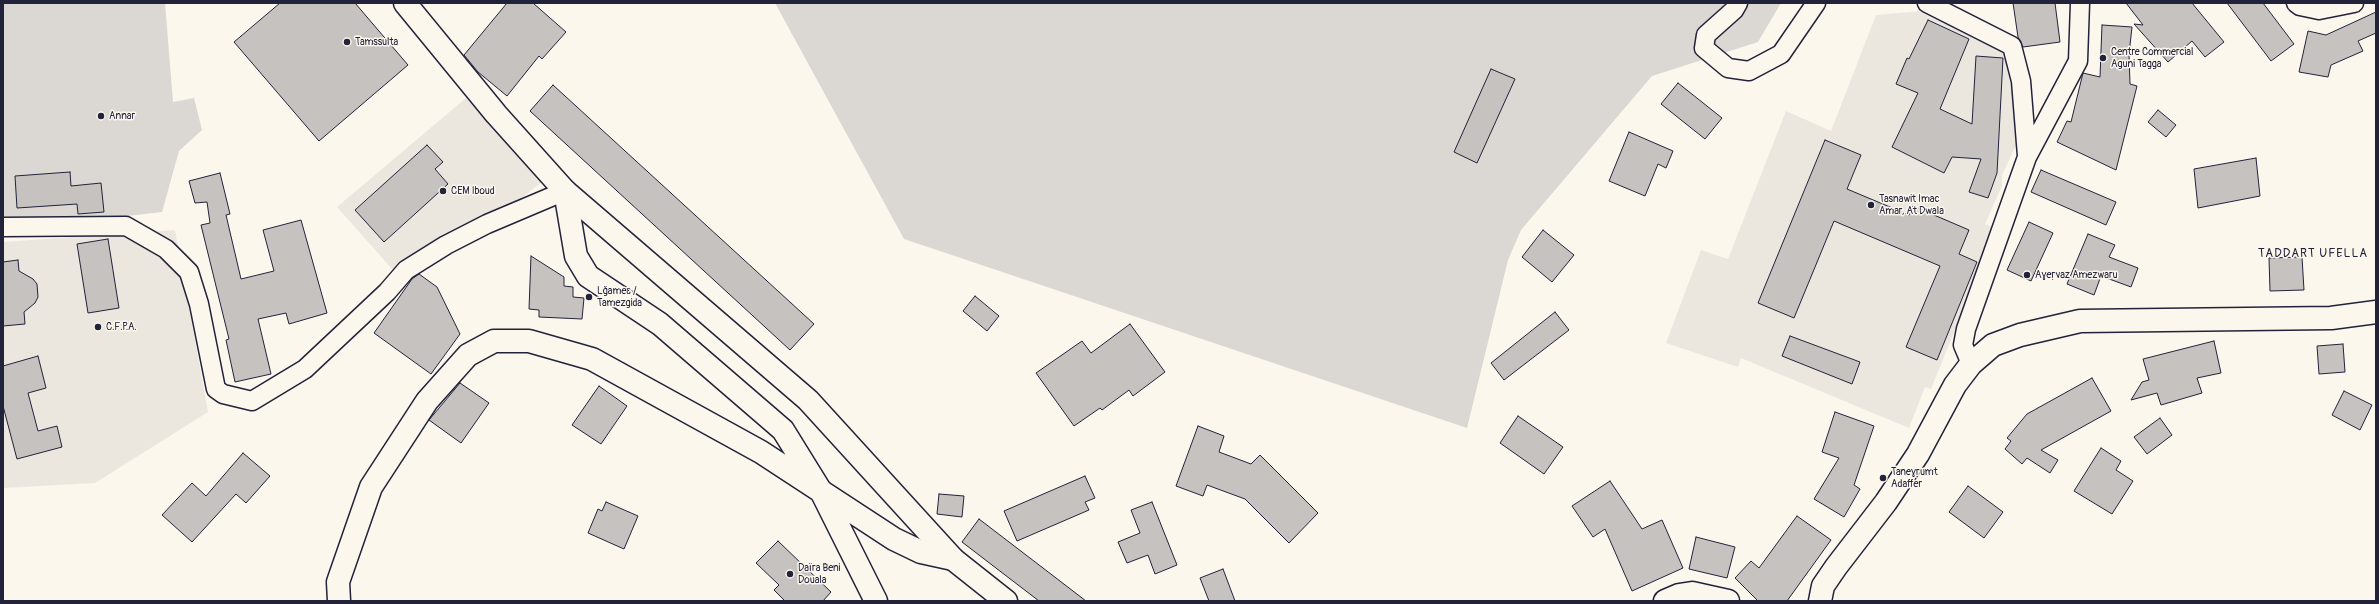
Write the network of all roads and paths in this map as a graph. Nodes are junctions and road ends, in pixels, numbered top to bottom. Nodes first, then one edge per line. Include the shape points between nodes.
1 (405, 3) edge
2 (1738, 3) edge
3 (1816, 3) edge
4 (1927, 3) edge
5 (2080, 3) edge
6 (2296, 3) edge
7 (2354, 3) edge
8 (2027, 157) junction
9 (565, 191) junction
10 (3, 227) edge
11 (2376, 312) edge
12 (1971, 364) junction
13 (822, 493) junction
14 (953, 559) junction
15 (339, 601) edge
16 (876, 601) edge
17 (1006, 601) edge
18 (1665, 601) edge
19 (1728, 601) edge
20 (1820, 601) edge

1 - 9 main road via 496,114
2 - 3 street via 1734,10 1706,34 1704,48 1728,68 1749,71 1781,54
4 - 8 street via 2012,46 2021,82
5 - 8 street via 2078,61
6 - 7 street via 2319,10
8 - 12 street via 1966,329 1963,344
9 - 10 street via 474,231 406,270 387,292 306,369 252,401 223,394 216,389 199,304 189,272 166,249 126,226
9 - 13 main road via 576,256 588,276 660,324 766,414 783,430
9 - 14 main road via 808,400
11 - 12 main road via 2331,318 2080,321 1993,345
12 - 20 main road via 1955,386 1918,454 1886,502 1836,567 1824,586
13 - 14 main road via 894,539 921,552
13 - 15 main road via 761,452 592,359 530,341 494,341 468,356 427,401 371,487 338,582
13 - 16 main road
14 - 17 main road
18 - 19 main road via 1692,593

